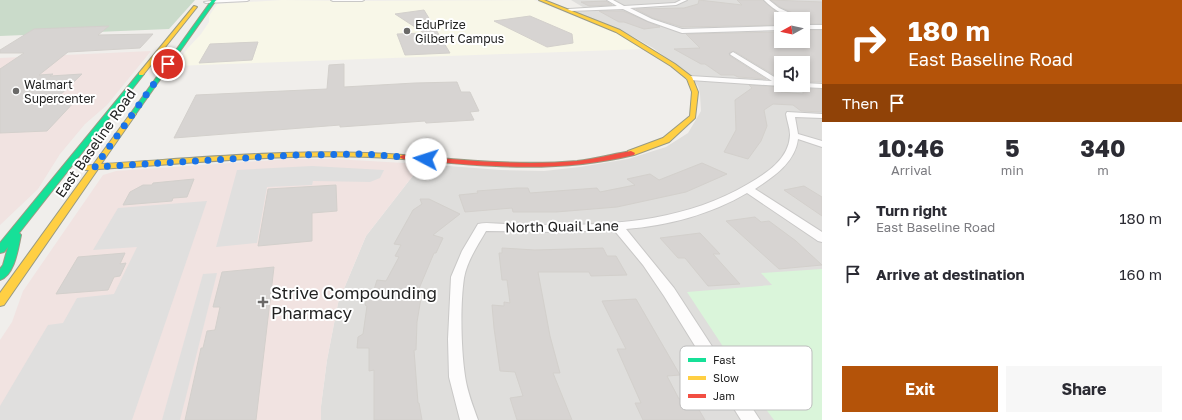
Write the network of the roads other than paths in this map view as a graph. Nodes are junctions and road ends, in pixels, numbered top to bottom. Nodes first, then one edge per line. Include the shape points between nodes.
1 (247, 0) edge
2 (333, 0) edge
3 (362, 0) edge
4 (541, 0) edge
5 (609, 0) edge
6 (766, 0) edge
7 (209, 1) edge
8 (684, 1) edge
9 (622, 7) junction
10 (569, 10) junction
11 (784, 12) edge
12 (810, 23) edge
13 (810, 27) edge
14 (821, 27) edge
15 (774, 28) edge
16 (733, 54) dead end
17 (690, 78) junction
18 (774, 80) edge
19 (774, 84) edge
20 (810, 85) edge
21 (822, 86) edge
22 (822, 116) edge
23 (794, 135) junction
24 (822, 144) edge
25 (95, 167) junction
26 (81, 168) dead end
27 (750, 190) junction
28 (617, 226) junction
29 (18, 228) junction
30 (822, 238) edge
31 (0, 250) edge
32 (0, 276) edge
33 (0, 302) edge
34 (704, 346) edge
35 (745, 410) edge
36 (469, 420) edge
37 (751, 420) edge

1 - 7 street
2 - 3 street
4 - 10 main road
5 - 9 street
6 - 11 street
7 - 25 main road, East Baseline Road
7 - 29 main road, East Baseline Road
8 - 9 street
9 - 10 street
9 - 15 street via 682,31
10 - 17 main road via 618,31 651,50
12 - 14 street
13 - 14 street
16 - 18 street
17 - 19 street
17 - 25 main road via 695,92 693,117 670,137 634,152 578,163 498,165 332,154
20 - 21 street
22 - 23 street, North Quail Lane via 790,114
23 - 24 street
23 - 27 street, North Quail Lane via 788,158
25 - 26 main road
25 - 33 main road, East Baseline Road
27 - 28 street, North Quail Lane via 690,213 653,222
27 - 30 street
28 - 34 street via 669,292
28 - 36 street, North Quail Lane via 582,229 482,227 458,277 455,339 457,377
29 - 31 main road, East Baseline Road
29 - 32 main road via 8,266
35 - 37 street

